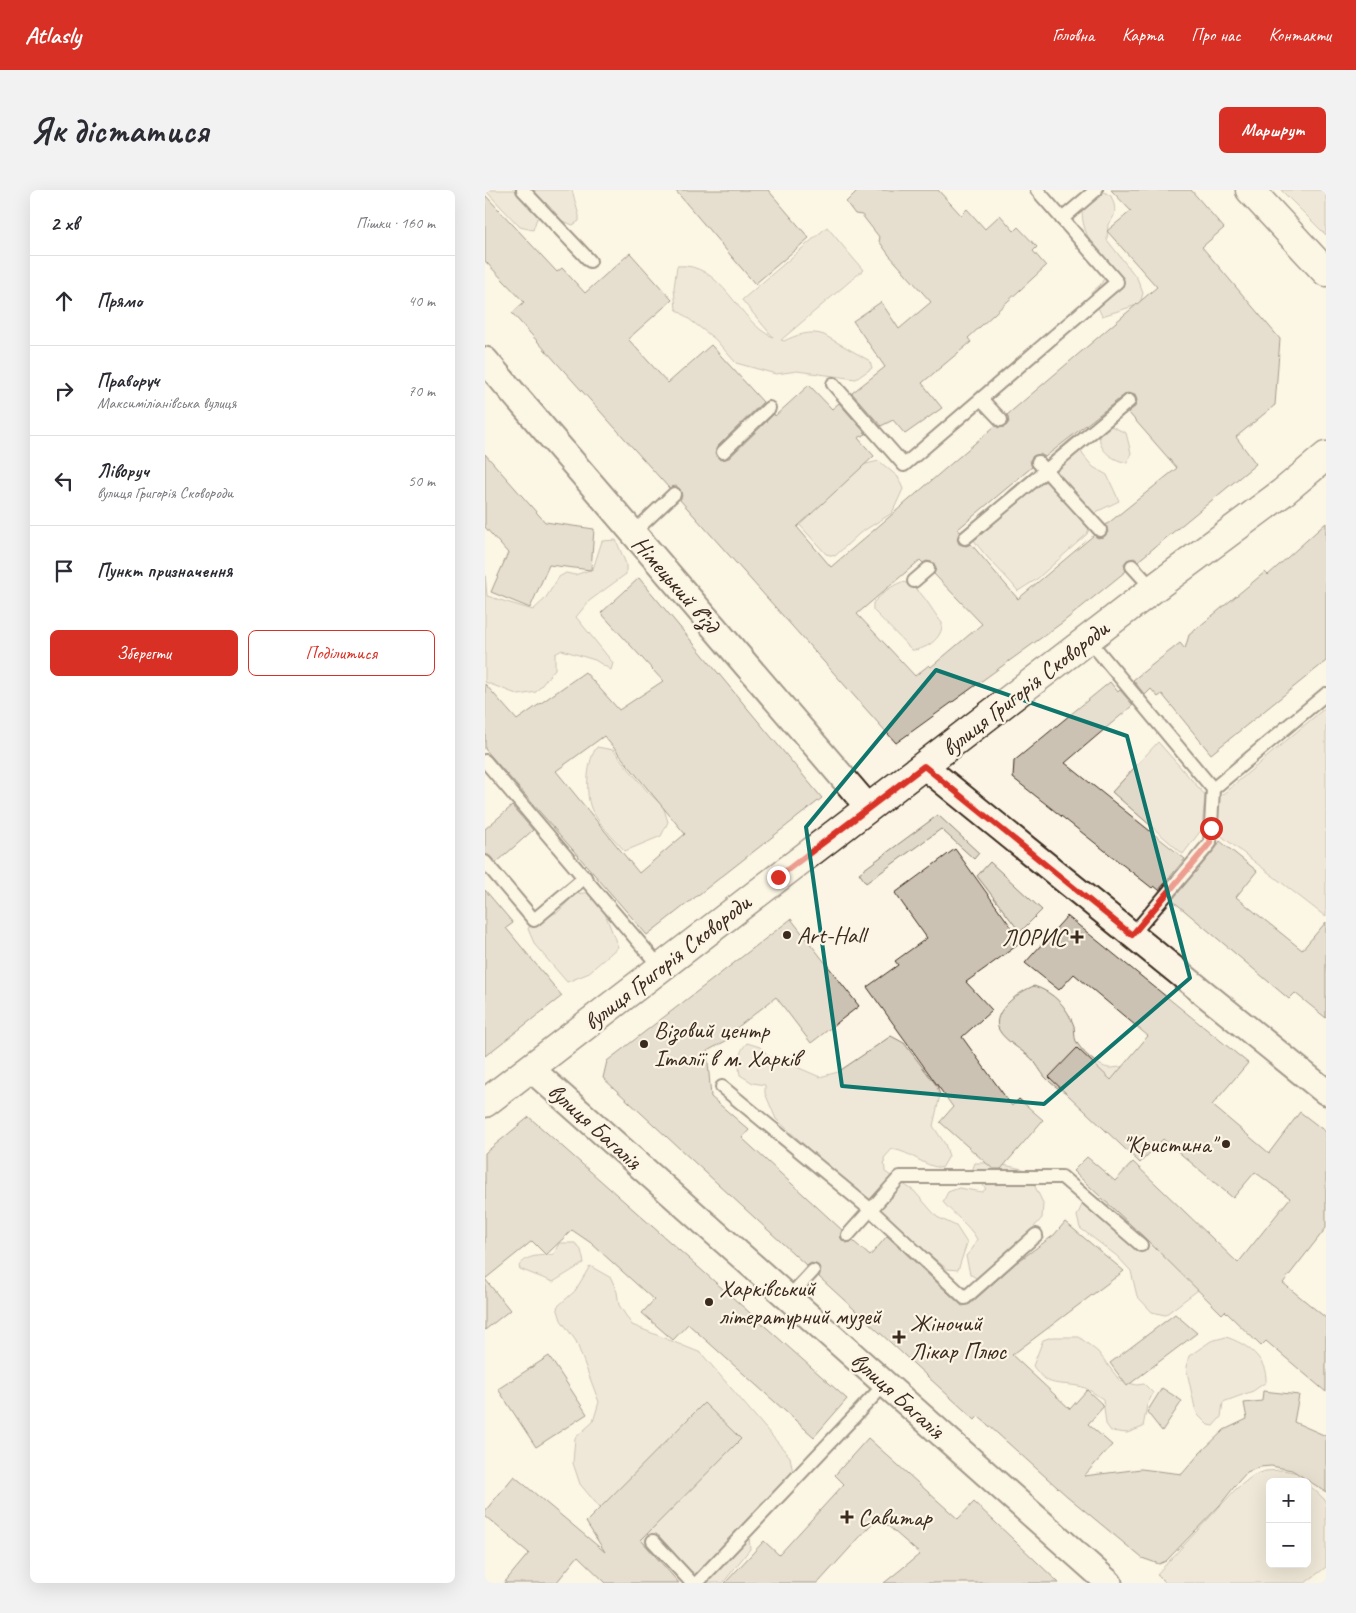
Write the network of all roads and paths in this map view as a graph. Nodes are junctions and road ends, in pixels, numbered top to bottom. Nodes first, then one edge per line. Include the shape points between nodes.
1 (523, 190) edge
2 (1037, 190) edge
3 (1096, 190) edge
4 (1250, 190) edge
5 (1062, 219) junction
6 (590, 261) dead end
7 (1326, 272) edge
8 (485, 360) edge
9 (833, 384) dead end
10 (982, 400) junction
11 (1129, 401) dead end
12 (769, 408) dead end
13 (1001, 420) dead end
14 (723, 452) dead end
15 (1325, 459) edge
16 (1042, 466) junction
17 (675, 494) dead end
18 (1100, 530) dead end
19 (633, 533) junction
20 (965, 538) dead end
21 (1132, 566) dead end
22 (928, 569) dead end
23 (914, 581) dead end
24 (1153, 589) junction
25 (1088, 639) junction
26 (1326, 694) edge
27 (485, 761) edge
28 (924, 766) junction
29 (1213, 789) junction
30 (868, 807) junction
31 (485, 862) edge
32 (585, 877) junction
33 (1132, 935) junction
34 (660, 967) junction
35 (530, 1068) junction
36 (722, 1087) dead end
37 (1326, 1092) edge
38 (485, 1103) edge
39 (871, 1210) junction
40 (847, 1235) dead end
41 (1036, 1235) dead end
42 (1141, 1245) dead end
43 (813, 1272) dead end
44 (788, 1298) junction
45 (885, 1384) junction
46 (653, 1541) dead end
47 (691, 1583) edge
48 (697, 1583) edge
49 (1109, 1583) edge

1 - 6 lane
2 - 5 lane
3 - 5 lane
4 - 7 main road
5 - 10 lane via 1117,282
8 - 19 street, Німецький в’їзд
9 - 10 lane via 904,465
10 - 13 lane
11 - 16 lane
12 - 14 lane
15 - 24 main road, вулиця Григорія Сковороди
16 - 18 lane
16 - 20 lane
17 - 19 lane
19 - 30 street, Німецький в’їзд
21 - 24 lane
22 - 23 lane
24 - 25 main road, вулиця Григорія Сковороди
25 - 28 main road, вулиця Григорія Сковороди
25 - 29 lane
26 - 29 lane
27 - 32 lane
28 - 30 main road, вулиця Григорія Сковороди
28 - 33 street
29 - 33 lane via 1210,843
30 - 34 main road, вулиця Григорія Сковороди
31 - 32 lane via 534,920
32 - 34 lane
33 - 37 street
34 - 35 main road, вулиця Григорія Сковороди
35 - 38 main road, вулиця Григорія Сковороди
35 - 44 street, вулиця Багалія
36 - 39 lane
39 - 40 lane
39 - 41 lane via 965,1298
39 - 42 lane via 900,1177 1062,1177
43 - 44 lane
44 - 45 street, вулиця Багалія
45 - 48 lane
45 - 49 street, вулиця Багалія
46 - 47 lane

